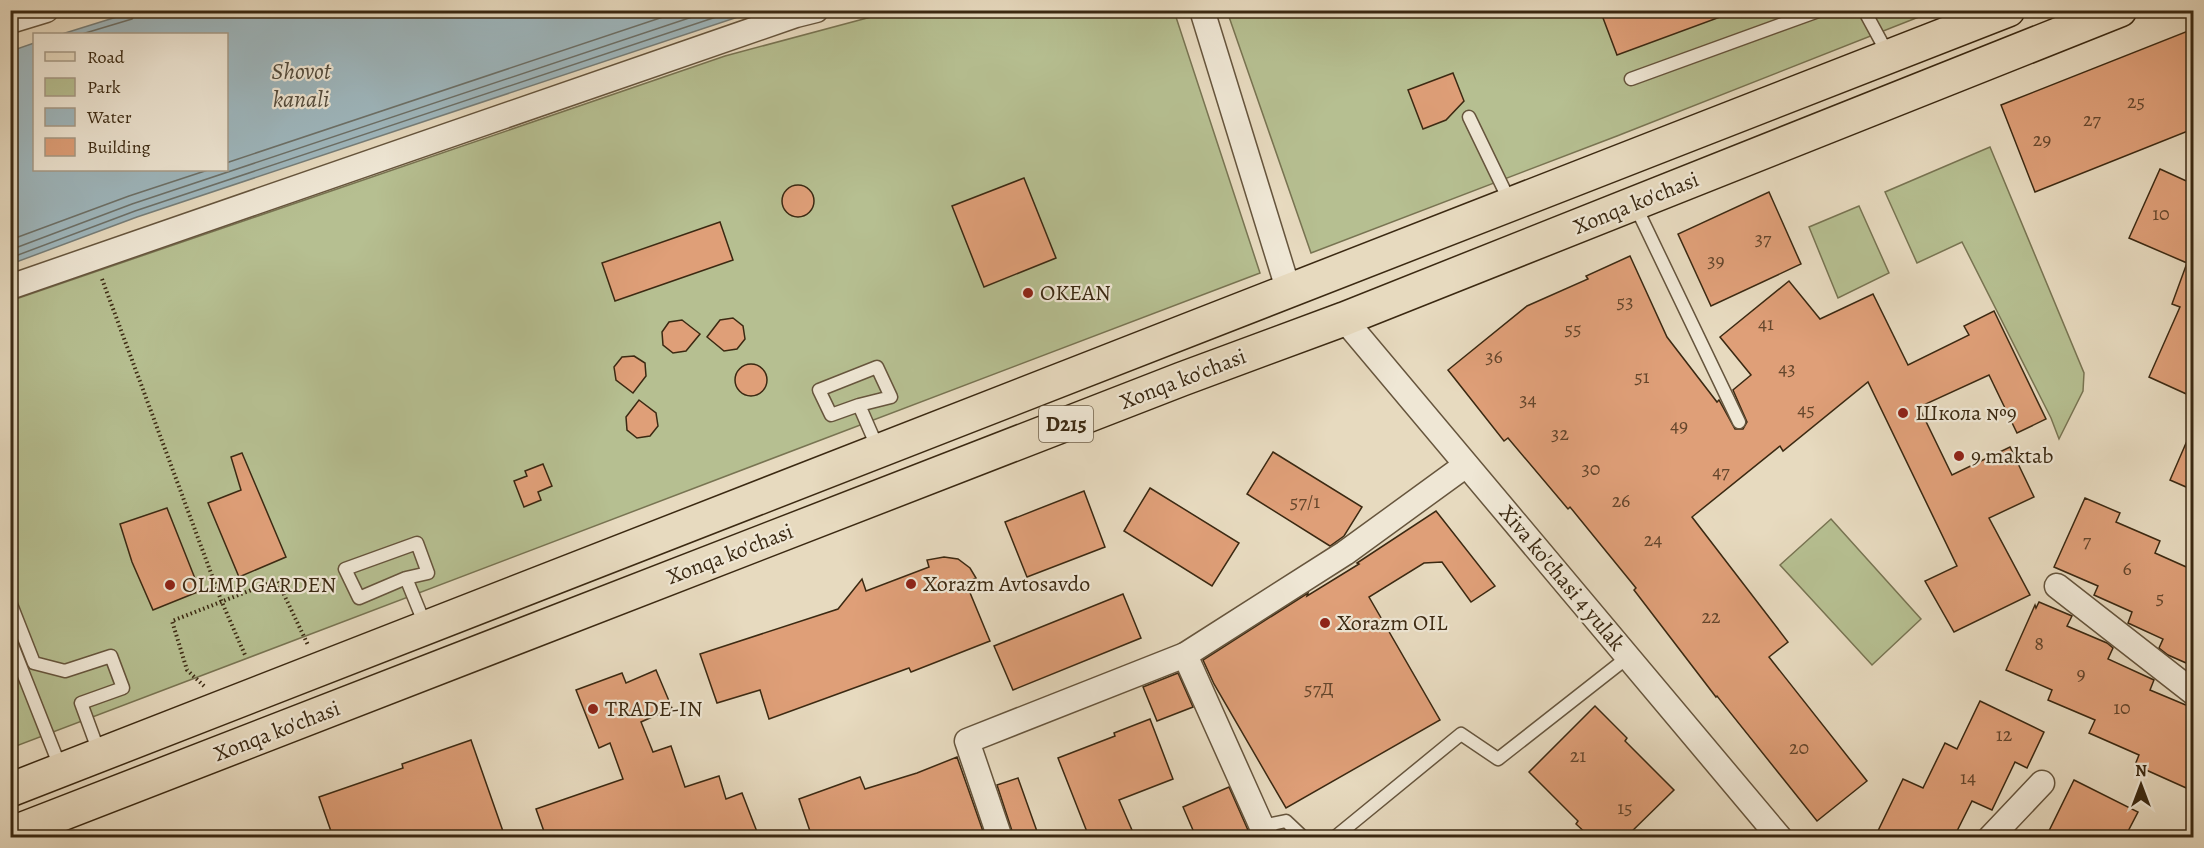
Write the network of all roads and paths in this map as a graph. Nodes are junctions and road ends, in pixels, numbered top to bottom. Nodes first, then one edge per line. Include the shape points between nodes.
1 (46, 10) edge
2 (816, 10) edge
3 (1202, 10) edge
4 (1821, 10) edge
5 (1864, 10) edge
6 (2008, 10) edge
7 (2120, 10) edge
8 (10, 21) edge
9 (1890, 57) junction
10 (1631, 79) dead end
11 (1469, 117) dead end
12 (1635, 204) junction
13 (1512, 205) junction
14 (94, 259) junction
15 (10, 287) edge
16 (1289, 292) junction
17 (1344, 319) junction
18 (859, 405) junction
19 (1739, 422) dead end
20 (879, 452) junction
21 (1466, 465) junction
22 (406, 578) junction
23 (2058, 585) dead end
24 (221, 600) junction
25 (10, 602) edge
26 (426, 628) junction
27 (10, 640) edge
28 (245, 655) dead end
29 (1185, 655) junction
30 (1628, 657) junction
31 (319, 670) junction
32 (2193, 693) edge
33 (214, 711) junction
34 (100, 755) junction
35 (62, 770) junction
36 (2042, 783) dead end
37 (10, 790) edge
38 (1265, 832) edge
39 (10, 834) edge
40 (1000, 837) edge
41 (1304, 837) edge
42 (1334, 837) edge
43 (1780, 837) edge
44 (1990, 837) edge

1 - 8 street
2 - 14 street
3 - 16 street
4 - 10 lane
5 - 9 lane
6 - 9 main road, Xonqa ko'chasi / D215
7 - 12 main road, Xonqa ko'chasi / D215
9 - 13 main road, Xonqa ko'chasi / D215
11 - 13 lane
12 - 17 main road, Xonqa ko'chasi / D215
12 - 19 lane
13 - 16 main road, Xonqa ko'chasi / D215
14 - 15 street
14 - 24 path
16 - 20 main road, Xonqa ko'chasi / D215
17 - 21 street, Xiva ko'chasi 4 yulak
17 - 39 main road, Xonqa ko'chasi / D215
18 - 18 lane via 891,397 877,367 819,390 831,415
18 - 20 lane
20 - 26 main road, Xonqa ko'chasi / D215
21 - 29 street via 1345,553
21 - 30 street, Xiva ko'chasi 4 yulak
22 - 22 lane via 359,598 345,569 417,543 428,573
22 - 26 lane
23 - 32 street
24 - 28 path
24 - 31 path via 277,580
24 - 33 path via 172,621 187,670 203,683
25 - 34 lane via 34,663 65,671 111,656 123,688 81,703
26 - 31 main road, Xonqa ko'chasi / D215
27 - 35 lane
29 - 38 street
29 - 40 street via 966,741
30 - 42 lane via 1497,759 1461,734
30 - 43 street, Xiva ko'chasi 4 yulak
31 - 33 main road, Xonqa ko'chasi / D215
33 - 34 main road, Xonqa ko'chasi / D215
34 - 35 main road, Xonqa ko'chasi / D215
35 - 37 main road, Xonqa ko'chasi / D215
36 - 44 street
38 - 41 lane via 1286,821

